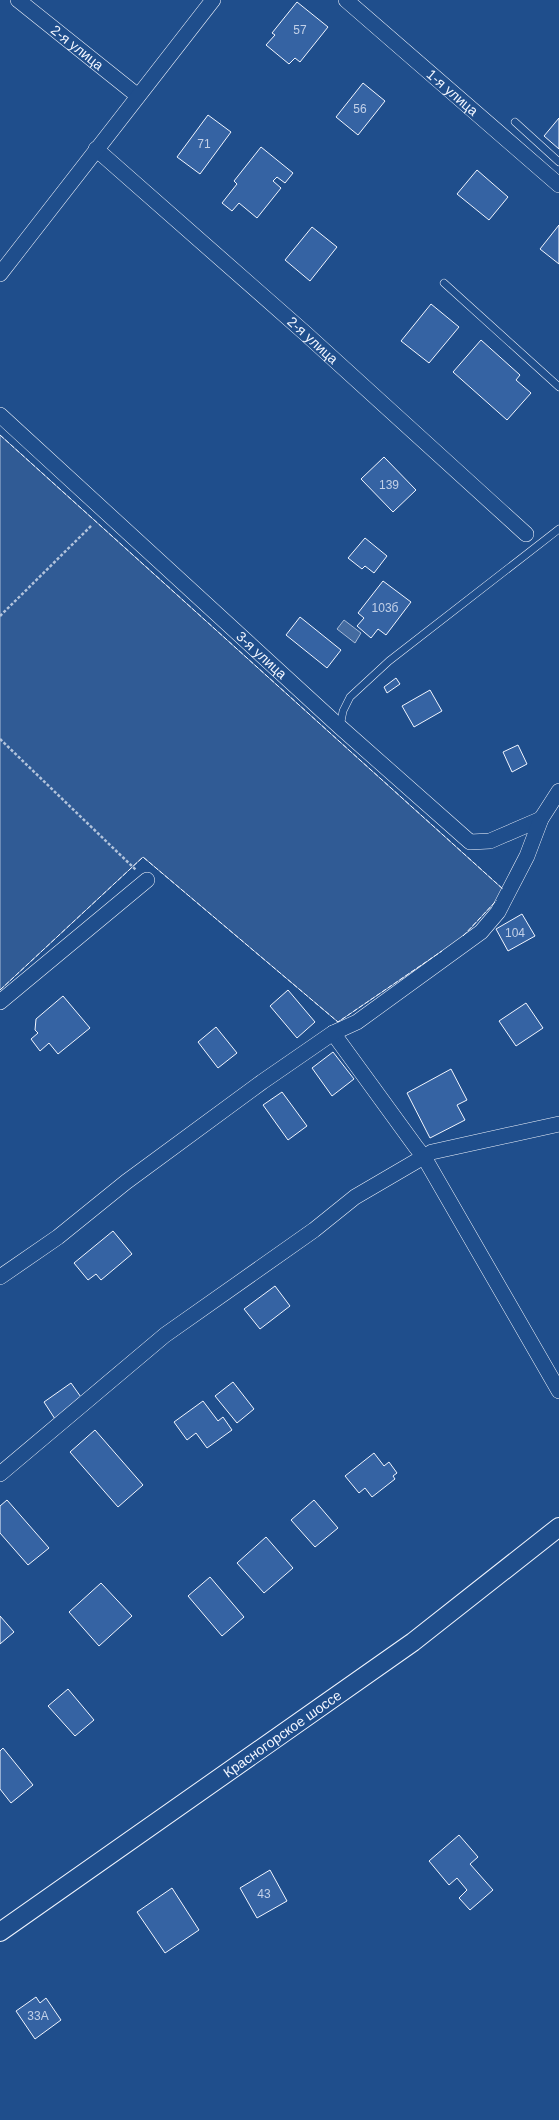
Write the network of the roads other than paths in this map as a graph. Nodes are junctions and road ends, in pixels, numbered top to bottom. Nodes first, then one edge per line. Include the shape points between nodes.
1 (18, 0) edge
2 (213, 0) edge
3 (346, 0) edge
4 (138, 96) junction
5 (515, 122) dead end
6 (96, 149) junction
7 (559, 162) edge
8 (559, 185) edge
9 (0, 274) edge
10 (444, 283) dead end
11 (559, 387) edge
12 (0, 415) edge
13 (559, 529) edge
14 (526, 534) dead end
15 (340, 727) junction
16 (559, 791) edge
17 (540, 819) junction
18 (147, 880) road end
19 (0, 1002) edge
20 (333, 1033) junction
21 (559, 1124) edge
22 (424, 1156) junction
23 (0, 1277) edge
24 (559, 1390) edge
25 (0, 1474) edge
26 (559, 1527) edge
27 (0, 1932) edge

1 - 4 street, 2-я улица
2 - 4 street
3 - 8 street, 1-я улица
4 - 6 street
5 - 7 lane
6 - 9 street
6 - 14 street, 2-я улица via 305,333
10 - 11 lane
12 - 15 street, 3-я улица
13 - 15 lane via 389,661 350,697 343,711
15 - 17 street, 3-я улица via 470,842 490,841
16 - 17 street
17 - 20 street via 526,856 498,912 481,932 357,1022
18 - 19 street
20 - 22 street
20 - 23 street via 262,1082 126,1182 58,1237
21 - 22 street via 432,1152
22 - 24 street
22 - 25 street via 355,1197 314,1230 165,1335
26 - 27 street, Красногорское шоссе via 413,1642

